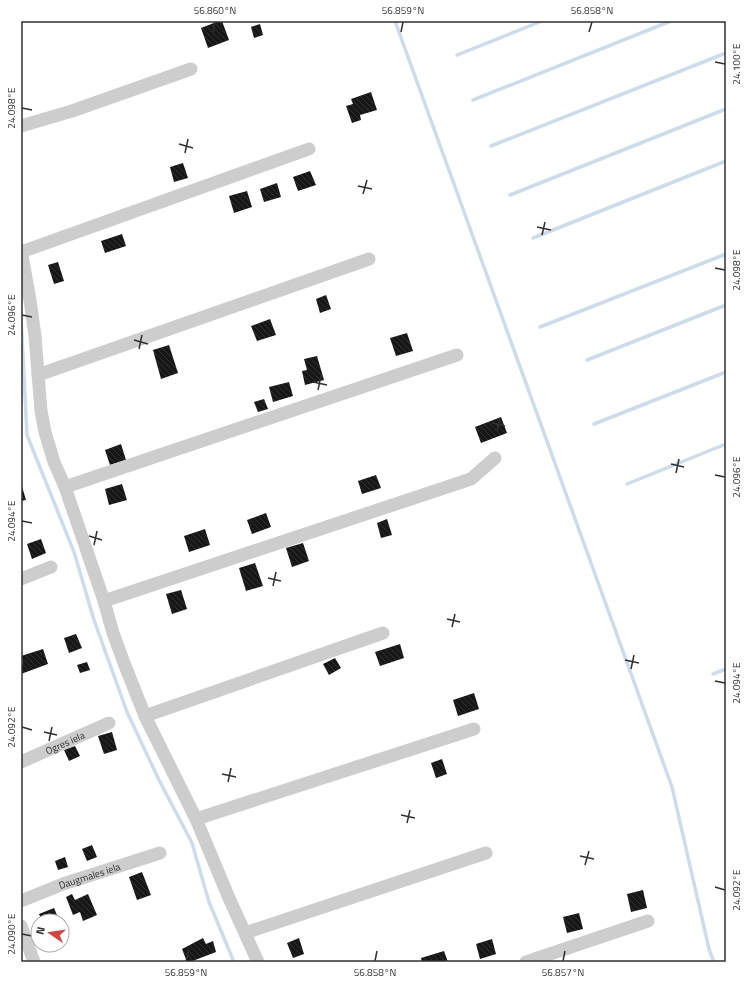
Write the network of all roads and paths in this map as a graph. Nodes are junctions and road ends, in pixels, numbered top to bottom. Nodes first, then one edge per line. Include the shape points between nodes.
1 (191, 69) dead end
2 (21, 126) edge
3 (309, 149) dead end
4 (21, 251) edge
5 (369, 259) dead end
6 (457, 355) dead end
7 (38, 375) junction
8 (495, 458) dead end
9 (65, 487) junction
10 (51, 568) dead end
11 (21, 578) edge
12 (104, 601) junction
13 (383, 633) dead end
14 (145, 716) junction
15 (109, 723) dead end
16 (474, 729) dead end
17 (21, 762) edge
18 (196, 819) junction
19 (160, 853) dead end
20 (486, 853) dead end
21 (21, 901) edge
22 (648, 921) dead end
23 (21, 926) edge
24 (245, 933) junction
25 (34, 962) edge
26 (258, 962) edge
27 (526, 962) edge

1 - 2 street
3 - 4 street
4 - 7 street via 31,307
5 - 7 street
6 - 9 street
7 - 9 street via 45,432
8 - 12 street via 471,479
9 - 12 street
10 - 11 street
12 - 14 street via 121,656
13 - 14 street
14 - 18 street
15 - 17 street, Ogres iela
16 - 18 street
18 - 24 street
19 - 21 street, Daugmales iela via 63,884
20 - 24 street
22 - 27 street
23 - 25 street
24 - 26 street

